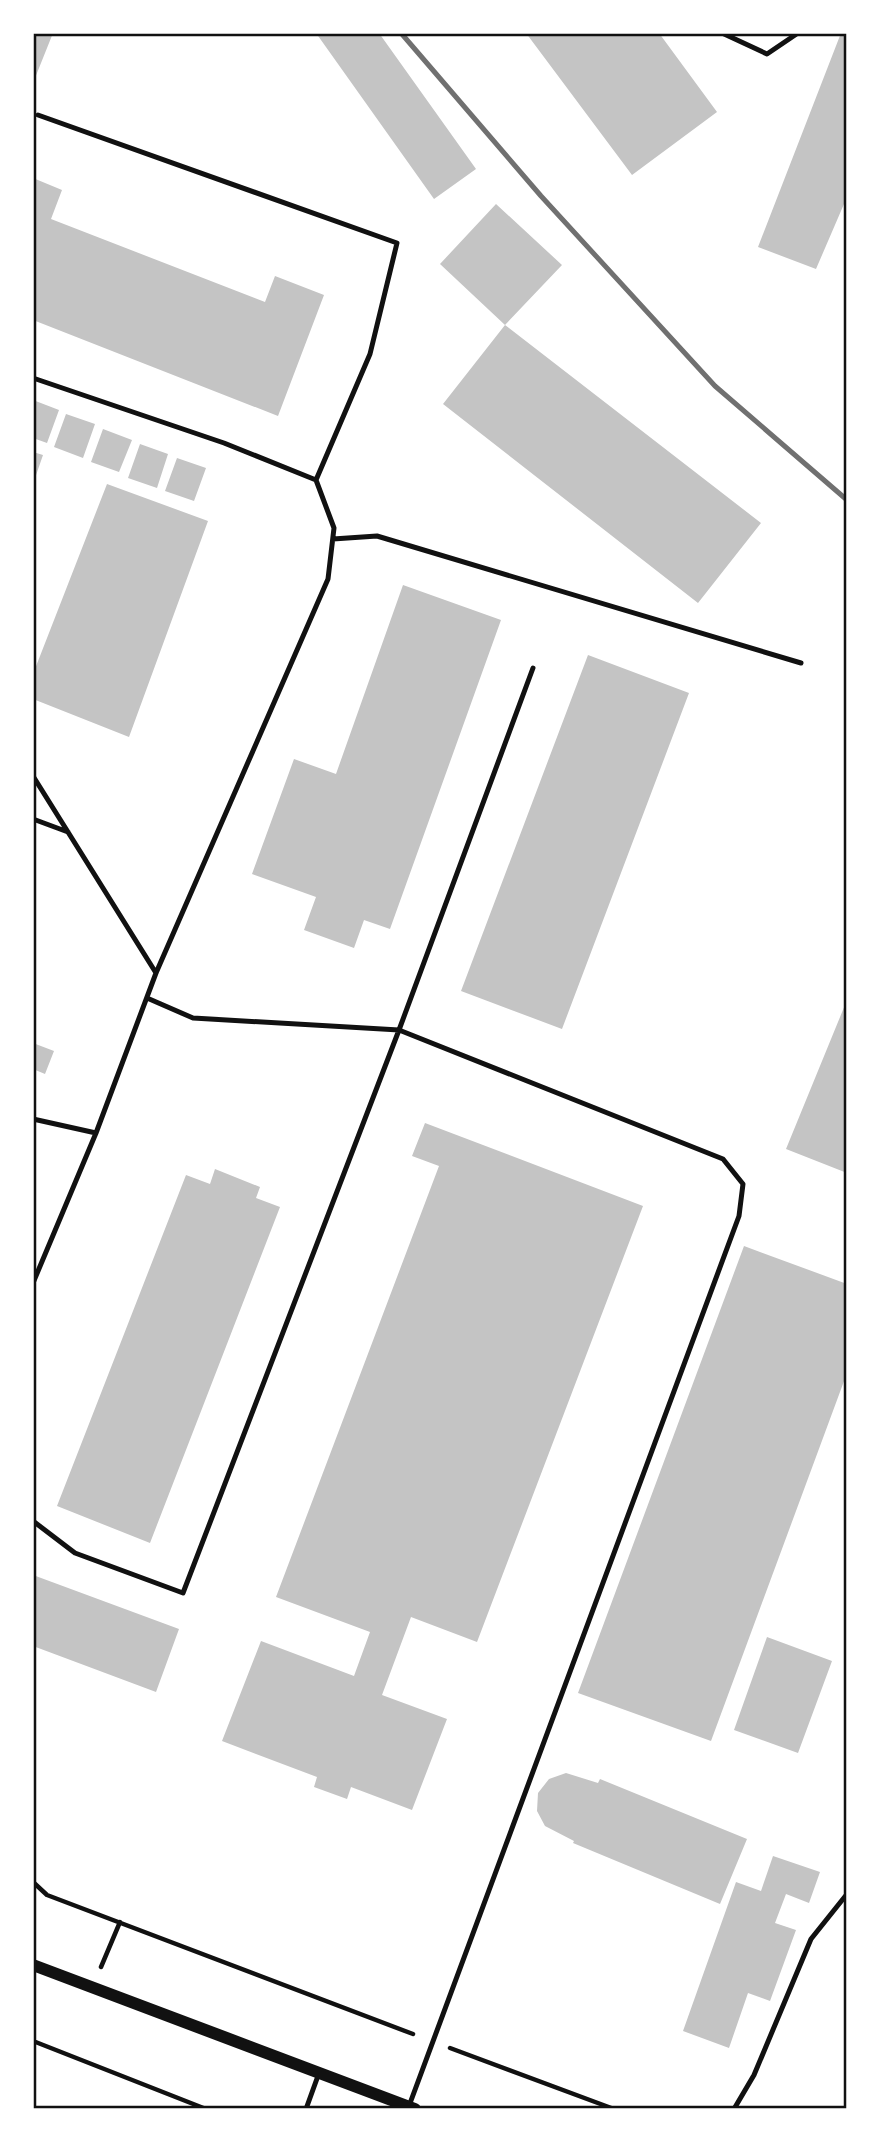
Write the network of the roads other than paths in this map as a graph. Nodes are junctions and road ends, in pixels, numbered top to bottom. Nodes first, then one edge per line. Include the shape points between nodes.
1 (722, 33) edge
2 (798, 33) edge
3 (38, 115) dead end
4 (33, 378) edge
5 (316, 481) junction
6 (333, 539) junction
7 (801, 663) dead end
8 (534, 668) dead end
9 (33, 776) edge
10 (33, 819) edge
11 (68, 832) junction
12 (156, 974) junction
13 (147, 998) junction
14 (399, 1030) junction
15 (33, 1119) edge
16 (96, 1132) junction
17 (33, 1283) edge
18 (33, 1521) edge
19 (847, 1894) edge
20 (33, 1965) edge
21 (319, 2073) junction
22 (411, 2108) edge
23 (306, 2109) edge
24 (734, 2109) edge

1 - 2 lane via 767,54
3 - 5 lane via 397,243 370,354
4 - 5 lane via 224,443
5 - 6 lane via 334,528
6 - 7 lane via 377,536
6 - 12 lane via 328,579
8 - 14 lane
9 - 11 lane
10 - 11 lane
11 - 12 lane
12 - 13 lane
13 - 14 lane via 193,1018
13 - 16 lane
14 - 18 lane via 183,1593 75,1553
14 - 22 lane via 723,1159 743,1184 739,1216
15 - 16 lane
16 - 17 lane
19 - 24 lane via 811,1938 754,2075
20 - 21 street
21 - 22 street
21 - 23 lane

